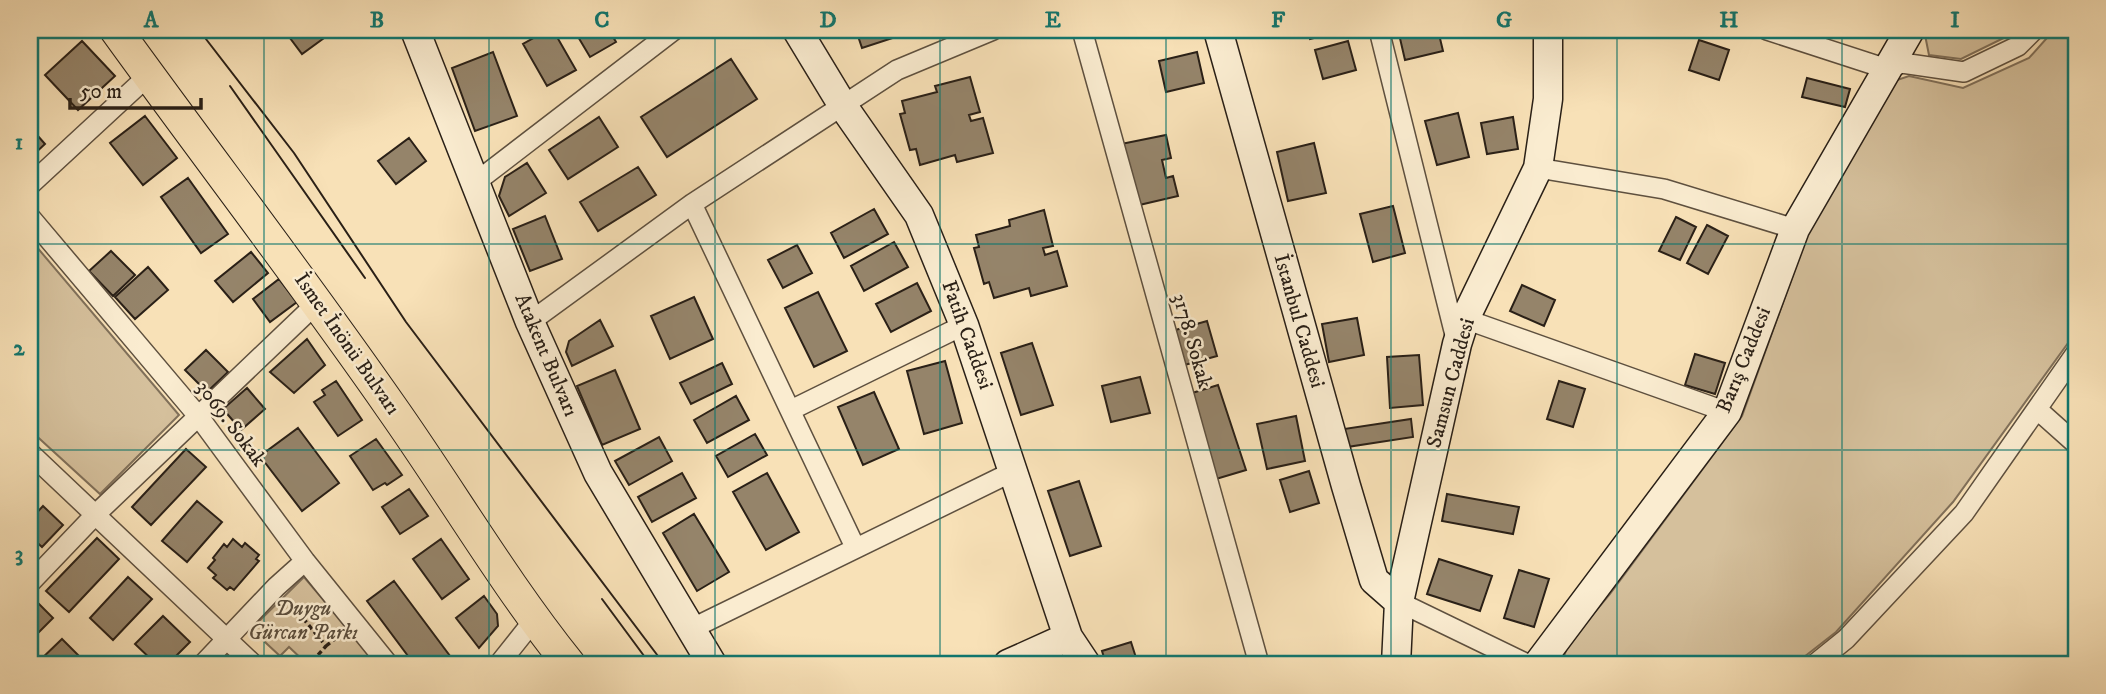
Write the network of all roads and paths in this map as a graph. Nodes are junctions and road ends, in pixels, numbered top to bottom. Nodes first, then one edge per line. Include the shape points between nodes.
1 (116, 30) edge
2 (415, 30) edge
3 (674, 30) edge
4 (797, 30) edge
5 (993, 30) edge
6 (1082, 30) edge
7 (1218, 30) edge
8 (1378, 30) edge
9 (1548, 30) edge
10 (1766, 30) edge
11 (1911, 30) edge
12 (2034, 30) edge
13 (1921, 64) junction
14 (1887, 69) junction
15 (149, 75) junction
16 (843, 106) junction
17 (1538, 168) junction
18 (476, 182) junction
19 (30, 186) edge
20 (692, 204) junction
21 (30, 217) edge
22 (1795, 229) junction
23 (318, 302) junction
24 (530, 322) junction
25 (964, 325) junction
26 (1461, 331) junction
27 (2076, 354) edge
28 (791, 410) junction
29 (2038, 410) junction
30 (1727, 412) junction
31 (199, 417) junction
32 (2076, 444) edge
33 (30, 453) edge
34 (1014, 471) junction
35 (96, 514) junction
36 (855, 547) junction
37 (305, 561) junction
38 (30, 583) edge
39 (276, 587) junction
40 (1399, 602) junction
41 (534, 620) junction
42 (691, 629) junction
43 (1068, 637) junction
44 (227, 639) junction
45 (317, 657) junction
46 (203, 664) edge
47 (253, 664) edge
48 (310, 664) edge
49 (323, 664) edge
50 (388, 664) edge
51 (499, 664) edge
52 (569, 664) edge
53 (712, 664) edge
54 (1008, 664) edge
55 (1086, 664) edge
56 (1259, 664) edge
57 (1396, 664) edge
58 (1527, 664) edge
59 (1538, 664) edge
60 (1815, 664) edge

1 - 15 main road, İsmet İnönü Bulvarı
2 - 18 street, Atakent Bulvarı
3 - 18 street
4 - 16 street, Fatih Caddesi
5 - 16 street via 897,70
6 - 56 street, 3178. Sokak
7 - 40 street, İstanbul Caddesi via 1374,580
8 - 26 street
9 - 17 street, Samsun Caddesi via 1548,99
10 - 14 street
11 - 13 street
11 - 14 street, Barış Caddesi
12 - 13 street via 2018,47 1964,72
13 - 14 street via 1902,62
14 - 22 street, Barış Caddesi
15 - 19 street
15 - 23 main road, İsmet İnönü Bulvarı
16 - 20 street
16 - 25 street, Fatih Caddesi via 919,215
17 - 22 street via 1664,189
17 - 26 street, Samsun Caddesi
18 - 24 street, Atakent Bulvarı
20 - 24 street
20 - 28 street
21 - 31 street, 3069. Sokak
22 - 30 street, Barış Caddesi
23 - 31 street
23 - 41 main road, İsmet İnönü Bulvarı
24 - 42 street, Atakent Bulvarı via 598,473
25 - 28 street
25 - 34 street, Fatih Caddesi
26 - 30 street
26 - 40 street, Samsun Caddesi
27 - 29 street
28 - 36 street
29 - 32 street
29 - 60 street via 1964,513 1846,639
30 - 59 street, Barış Caddesi
31 - 35 street
31 - 37 street, 3069. Sokak
33 - 35 street
34 - 36 street
34 - 43 street, Fatih Caddesi
35 - 38 street
35 - 44 street
36 - 42 street
37 - 39 street
37 - 50 street, 3069. Sokak
39 - 44 street
39 - 45 path via 324,641 326,646
40 - 57 street, Samsun Caddesi
40 - 58 street
41 - 51 street
41 - 52 main road, İsmet İnönü Bulvarı
42 - 53 street, Atakent Bulvarı
43 - 54 street
43 - 55 street, Fatih Caddesi
44 - 46 street
44 - 47 street
45 - 48 path
45 - 49 path

